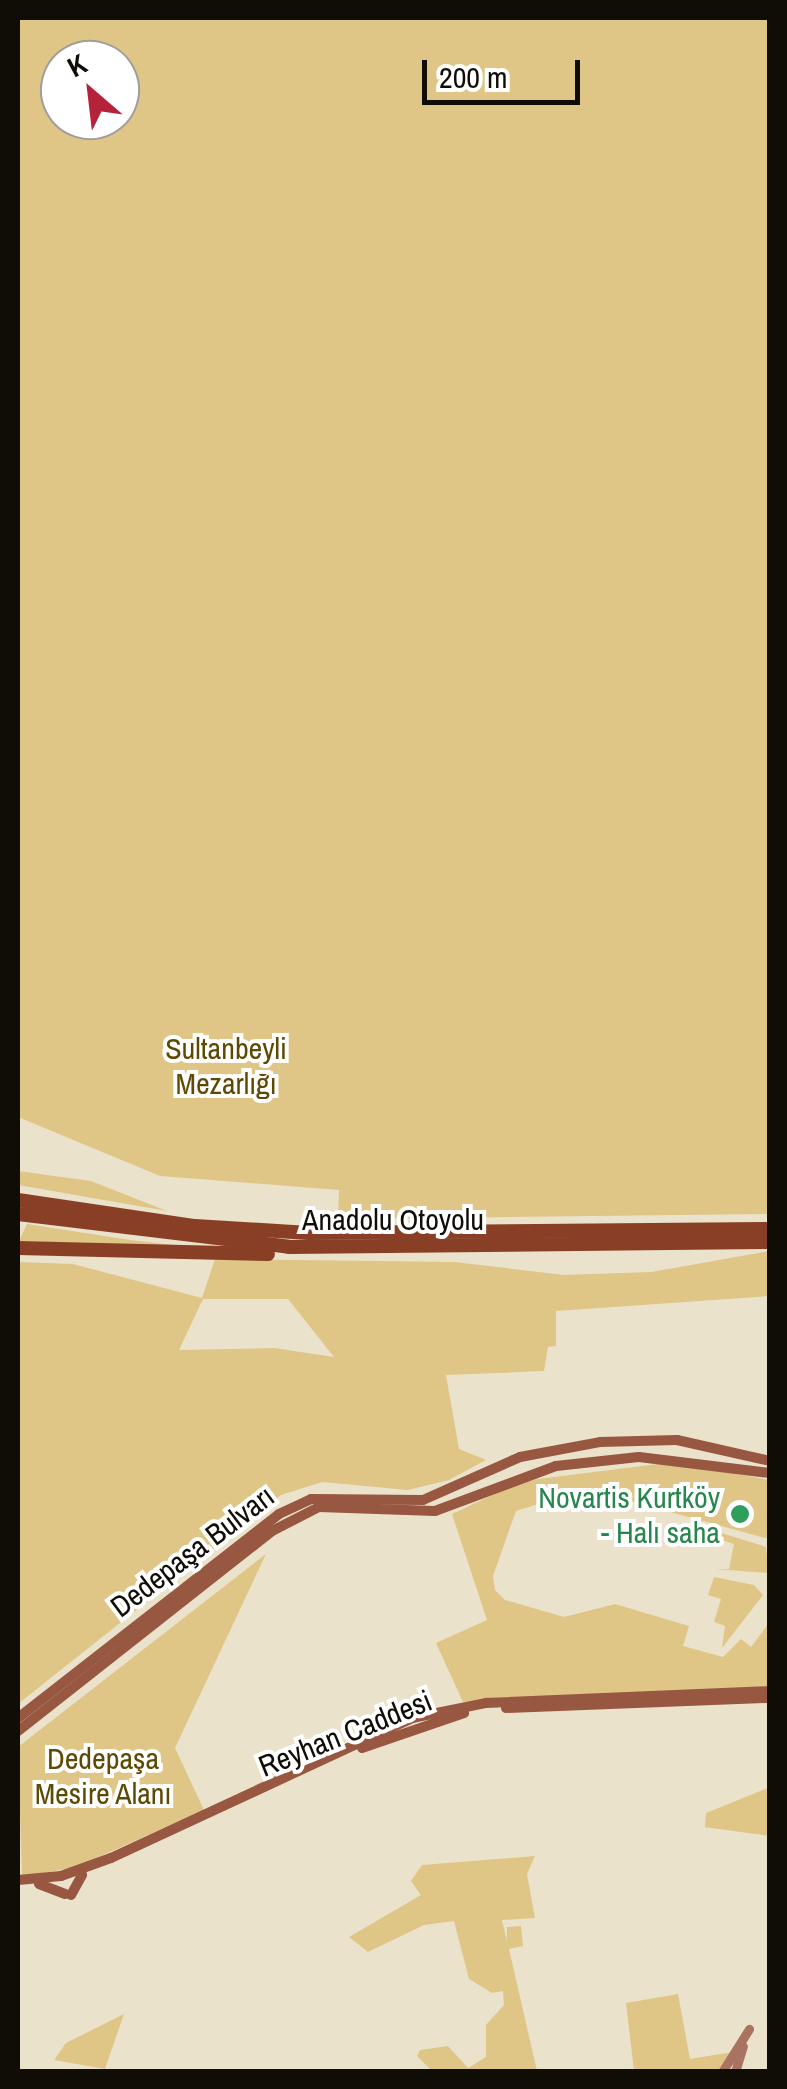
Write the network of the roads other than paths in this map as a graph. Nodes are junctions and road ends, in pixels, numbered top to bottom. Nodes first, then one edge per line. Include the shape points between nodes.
1 (18, 1200) edge
2 (18, 1214) edge
3 (770, 1229) edge
4 (770, 1242) edge
5 (18, 1248) edge
6 (393, 1249) junction
7 (660, 1439) junction
8 (684, 1442) junction
9 (534, 1453) junction
10 (655, 1457) junction
11 (679, 1458) junction
12 (770, 1461) edge
13 (506, 1462) junction
14 (538, 1471) junction
15 (770, 1473) edge
16 (510, 1480) junction
17 (770, 1694) edge
18 (18, 1718) edge
19 (18, 1731) edge
20 (82, 1875) junction
21 (61, 1880) junction
22 (18, 1882) edge
23 (39, 1884) junction
24 (68, 1895) junction
25 (722, 2072) edge
26 (736, 2072) edge

1 - 3 highway, Anadolu Otoyolu via 195,1226 309,1233
2 - 6 highway, Anadolu Otoyolu via 188,1239
4 - 6 highway, Anadolu Otoyolu
5 - 6 highway via 333,1255
7 - 8 main road, Dedepaşa Bulvarı
7 - 9 main road, Dedepaşa Bulvarı
7 - 10 main road via 663,1451
8 - 11 main road via 674,1450
8 - 12 main road, Dedepaşa Bulvarı
9 - 13 main road, Dedepaşa Bulvarı
9 - 14 main road via 528,1466
10 - 11 main road, Dedepaşa Bulvarı
10 - 14 main road, Dedepaşa Bulvarı
11 - 15 main road, Dedepaşa Bulvarı
13 - 16 main road via 516,1470
13 - 18 main road, Dedepaşa Bulvarı via 423,1500 326,1495 290,1508
14 - 16 main road, Dedepaşa Bulvarı
16 - 19 main road, Dedepaşa Bulvarı via 435,1510 336,1504 302,1513
17 - 20 main road, Reyhan Caddesi via 498,1708 438,1719
17 - 21 main road, Reyhan Caddesi via 486,1703 412,1718
20 - 21 main road, Reyhan Caddesi
20 - 24 main road
21 - 22 main road
21 - 23 main road, Reyhan Caddesi
21 - 24 main road
22 - 23 main road, Reyhan Caddesi
23 - 24 main road
25 - 26 street via 749,2029

